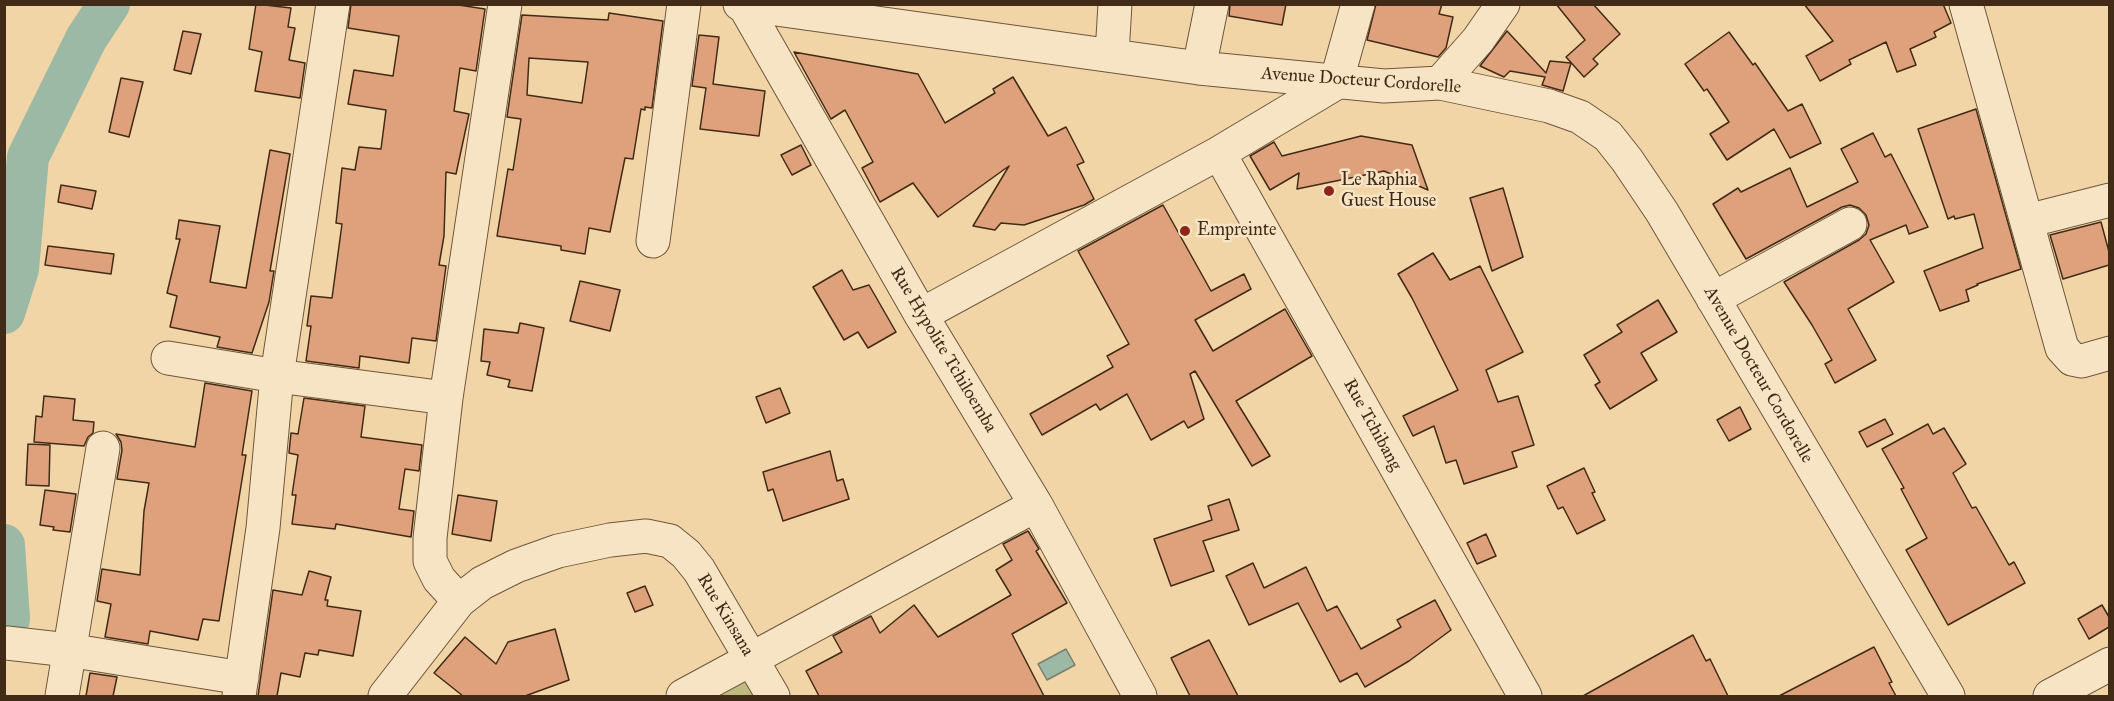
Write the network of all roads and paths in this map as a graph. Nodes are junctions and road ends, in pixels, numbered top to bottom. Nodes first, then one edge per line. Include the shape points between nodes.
1 (333, 4) edge
2 (506, 4) edge
3 (684, 4) edge
4 (1115, 4) edge
5 (1212, 4) edge
6 (1358, 4) edge
7 (1503, 4) edge
8 (1966, 4) edge
9 (742, 5) edge
10 (827, 10) edge
11 (1112, 54) junction
12 (1199, 68) junction
13 (1336, 83) junction
14 (1440, 83) junction
15 (1219, 153) junction
16 (2109, 200) edge
17 (2027, 221) junction
18 (1850, 224) dead end
19 (653, 242) dead end
20 (1713, 299) junction
21 (921, 315) junction
22 (2109, 352) edge
23 (168, 358) dead end
24 (278, 376) junction
25 (446, 398) junction
26 (103, 448) dead end
27 (1036, 505) junction
28 (459, 601) junction
29 (7, 643) dead end
30 (68, 650) junction
31 (752, 660) junction
32 (2109, 664) edge
33 (241, 687) edge
34 (62, 696) edge
35 (385, 696) edge
36 (683, 696) edge
37 (773, 696) edge
38 (1140, 696) edge
39 (1525, 696) edge
40 (1948, 696) edge
41 (2050, 696) edge

1 - 24 street
2 - 25 street
3 - 19 street
4 - 11 street
5 - 12 street
6 - 13 street
7 - 14 street
8 - 17 street
9 - 10 street, Avenue Docteur Cordorelle
9 - 21 street, Rue Hypolite Tchiloemba
10 - 11 street, Avenue Docteur Cordorelle
11 - 12 street, Avenue Docteur Cordorelle
12 - 13 street, Avenue Docteur Cordorelle
13 - 14 street, Avenue Docteur Cordorelle
13 - 15 street
14 - 20 street, Avenue Docteur Cordorelle via 1549,106 1580,117 1608,136 1662,212
15 - 21 street
15 - 39 street, Rue Tchibang
16 - 17 street
17 - 22 street via 2062,348 2072,359 2082,361
18 - 20 street
20 - 40 street, Avenue Docteur Cordorelle
21 - 27 street, Rue Hypolite Tchiloemba
23 - 24 street
24 - 25 street
24 - 33 street via 263,528
25 - 28 street via 430,561 439,579
26 - 30 street
27 - 31 street
27 - 38 street, Rue Hypolite Tchiloemba
28 - 31 street, Rue Kinsana via 482,583 558,551 646,536 670,541 686,554
28 - 35 street
29 - 30 street
30 - 33 street
30 - 34 street
31 - 36 street
31 - 37 street, Rue Kinsana
32 - 41 street

